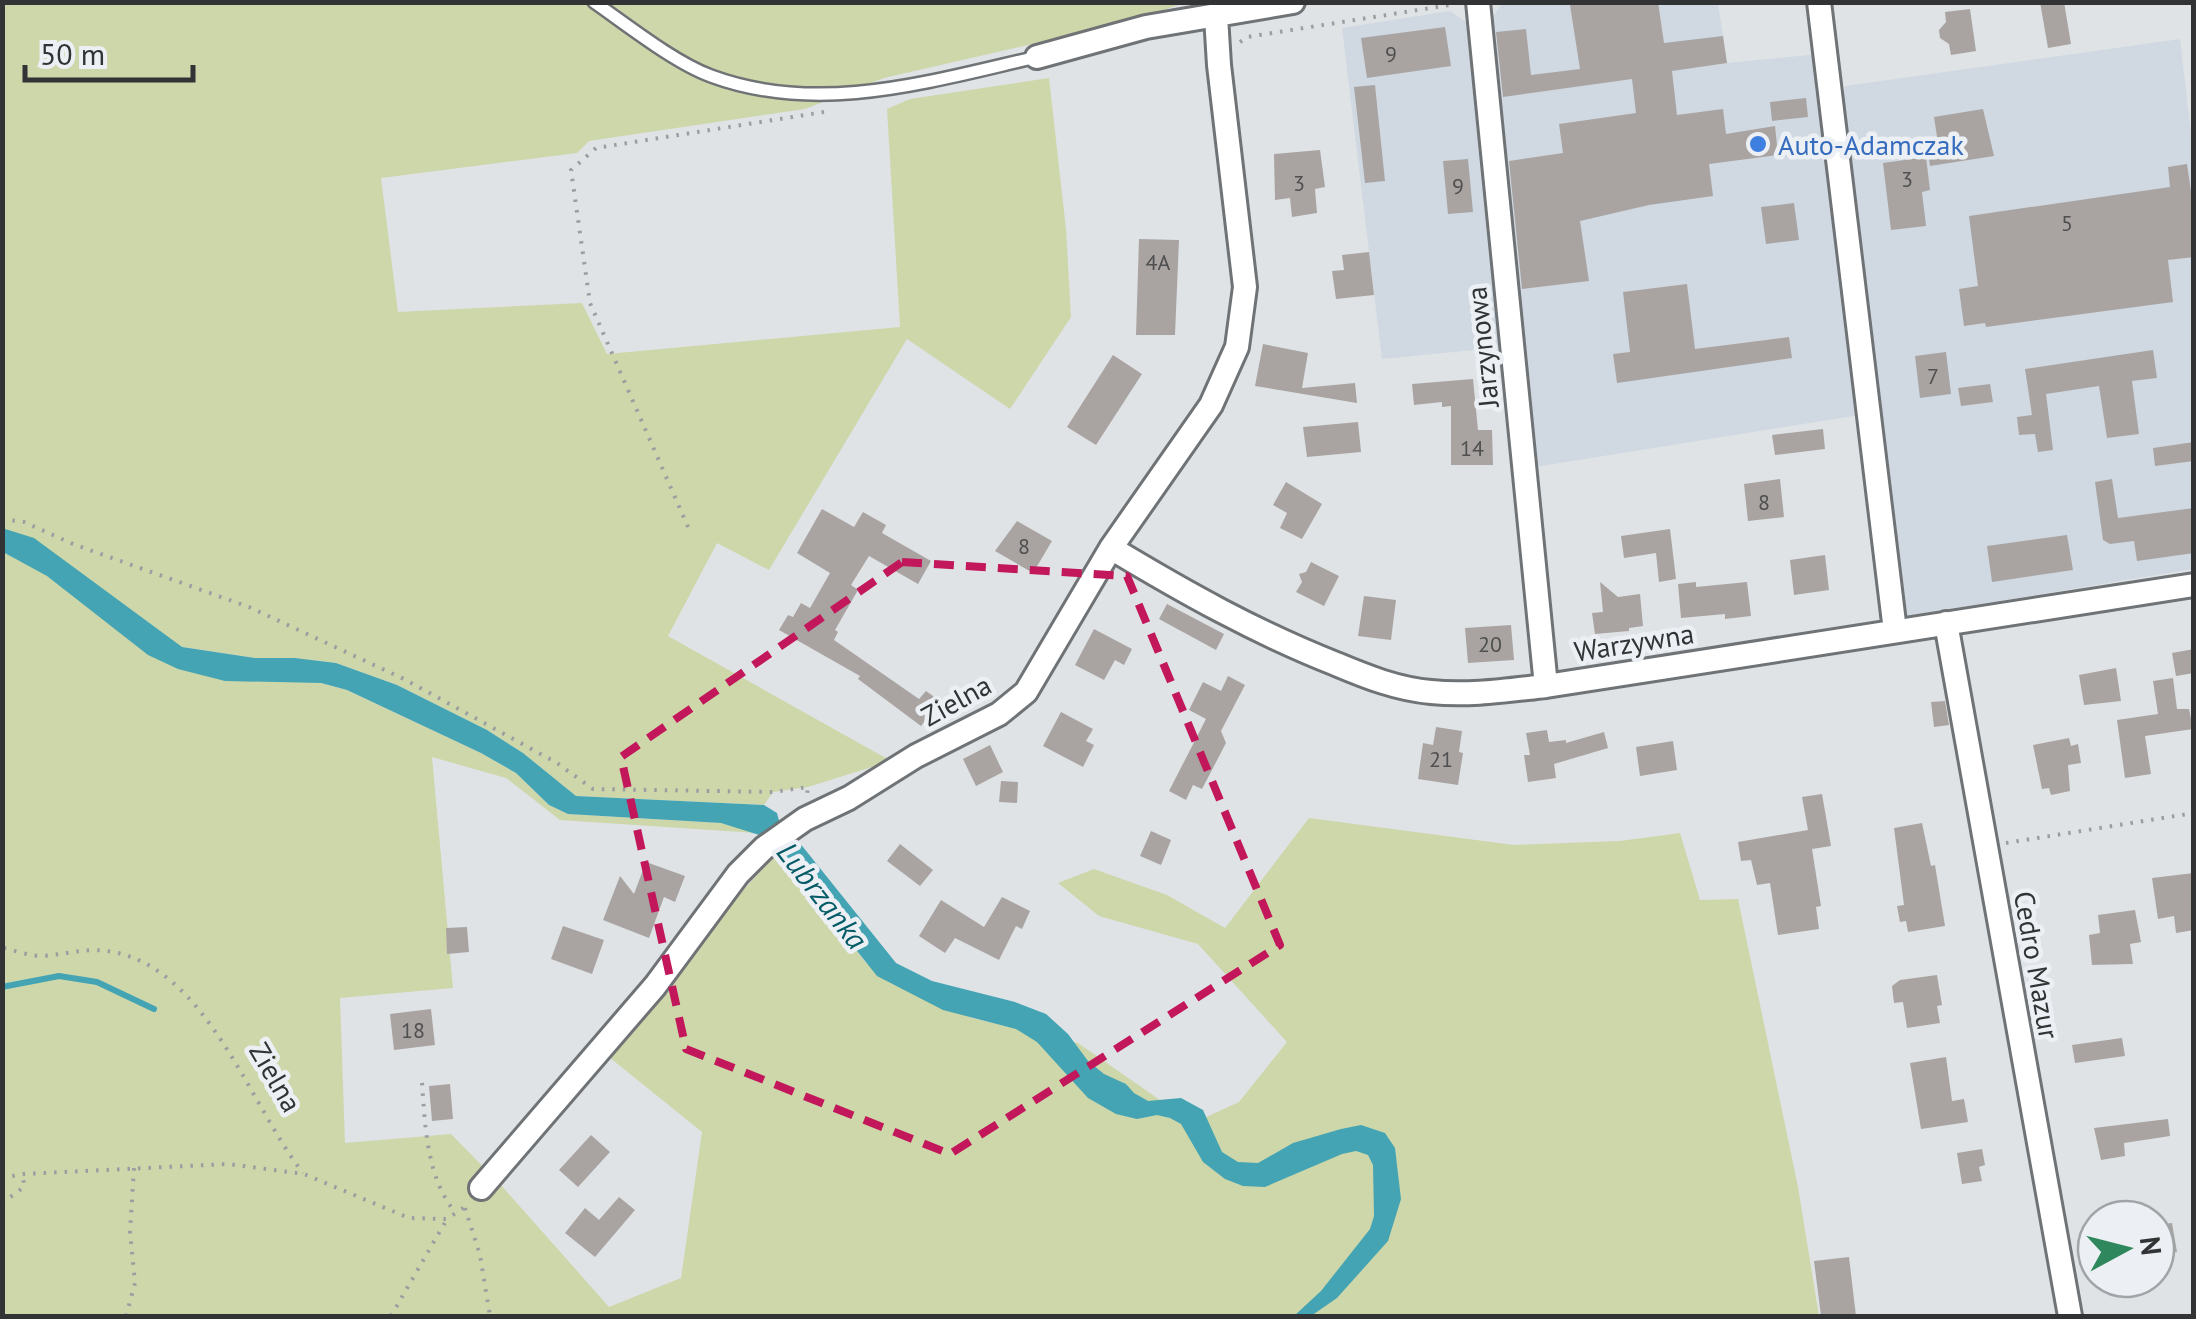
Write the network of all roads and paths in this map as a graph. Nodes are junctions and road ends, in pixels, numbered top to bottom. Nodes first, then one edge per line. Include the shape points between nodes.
1 (594, 2) edge
2 (1293, 2) edge
3 (1819, 2) edge
4 (1479, 8) edge
5 (1216, 10) edge
6 (1037, 57) joint
7 (1218, 58) junction
8 (829, 111) dead end
9 (2, 518) edge
10 (688, 527) dead end
11 (1111, 548) junction
12 (2194, 585) edge
13 (1946, 624) junction
14 (1895, 632) junction
15 (1546, 686) junction
16 (2194, 813) edge
17 (801, 823) junction
18 (1986, 846) junction
19 (4, 948) edge
20 (422, 1083) dead end
21 (134, 1168) junction
22 (23, 1174) junction
23 (304, 1174) junction
24 (2, 1178) edge
25 (481, 1188) dead end
26 (2, 1202) edge
27 (456, 1214) junction
28 (446, 1218) junction
29 (126, 1316) edge
30 (391, 1316) edge
31 (490, 1316) edge
32 (2070, 1316) edge

1 - 6 lane via 709,76 763,89 886,91
2 - 5 street
3 - 14 street
4 - 7 path via 1465,16 1457,4 1446,4 1247,37 1232,56
4 - 15 street, Jarzynowa
5 - 6 street
5 - 7 street, Zielna
7 - 11 street, Zielna via 1245,288 1237,347 1211,405
8 - 10 path via 596,148 571,170 590,304
9 - 17 path via 249,607 404,679 593,789 772,792 808,786
11 - 15 street, Warzywna via 1289,646 1383,683 1465,694
11 - 17 street, Zielna via 1026,692 999,714
12 - 13 street, Warzywna
13 - 14 street, Warzywna
13 - 18 street, Cedro Mazur
14 - 15 street, Warzywna
16 - 18 path
17 - 25 street, Zielna via 738,874 655,986
18 - 32 street, Cedro Mazur
19 - 23 path, Zielna via 39,956 78,948 120,953 157,969 200,1008
20 - 27 path via 437,1178
21 - 22 path
21 - 23 path via 228,1164
21 - 29 path via 135,1283
22 - 24 path
22 - 26 path via 24,1187
23 - 28 path via 409,1218
27 - 28 path
27 - 31 path via 465,1208
28 - 30 path

